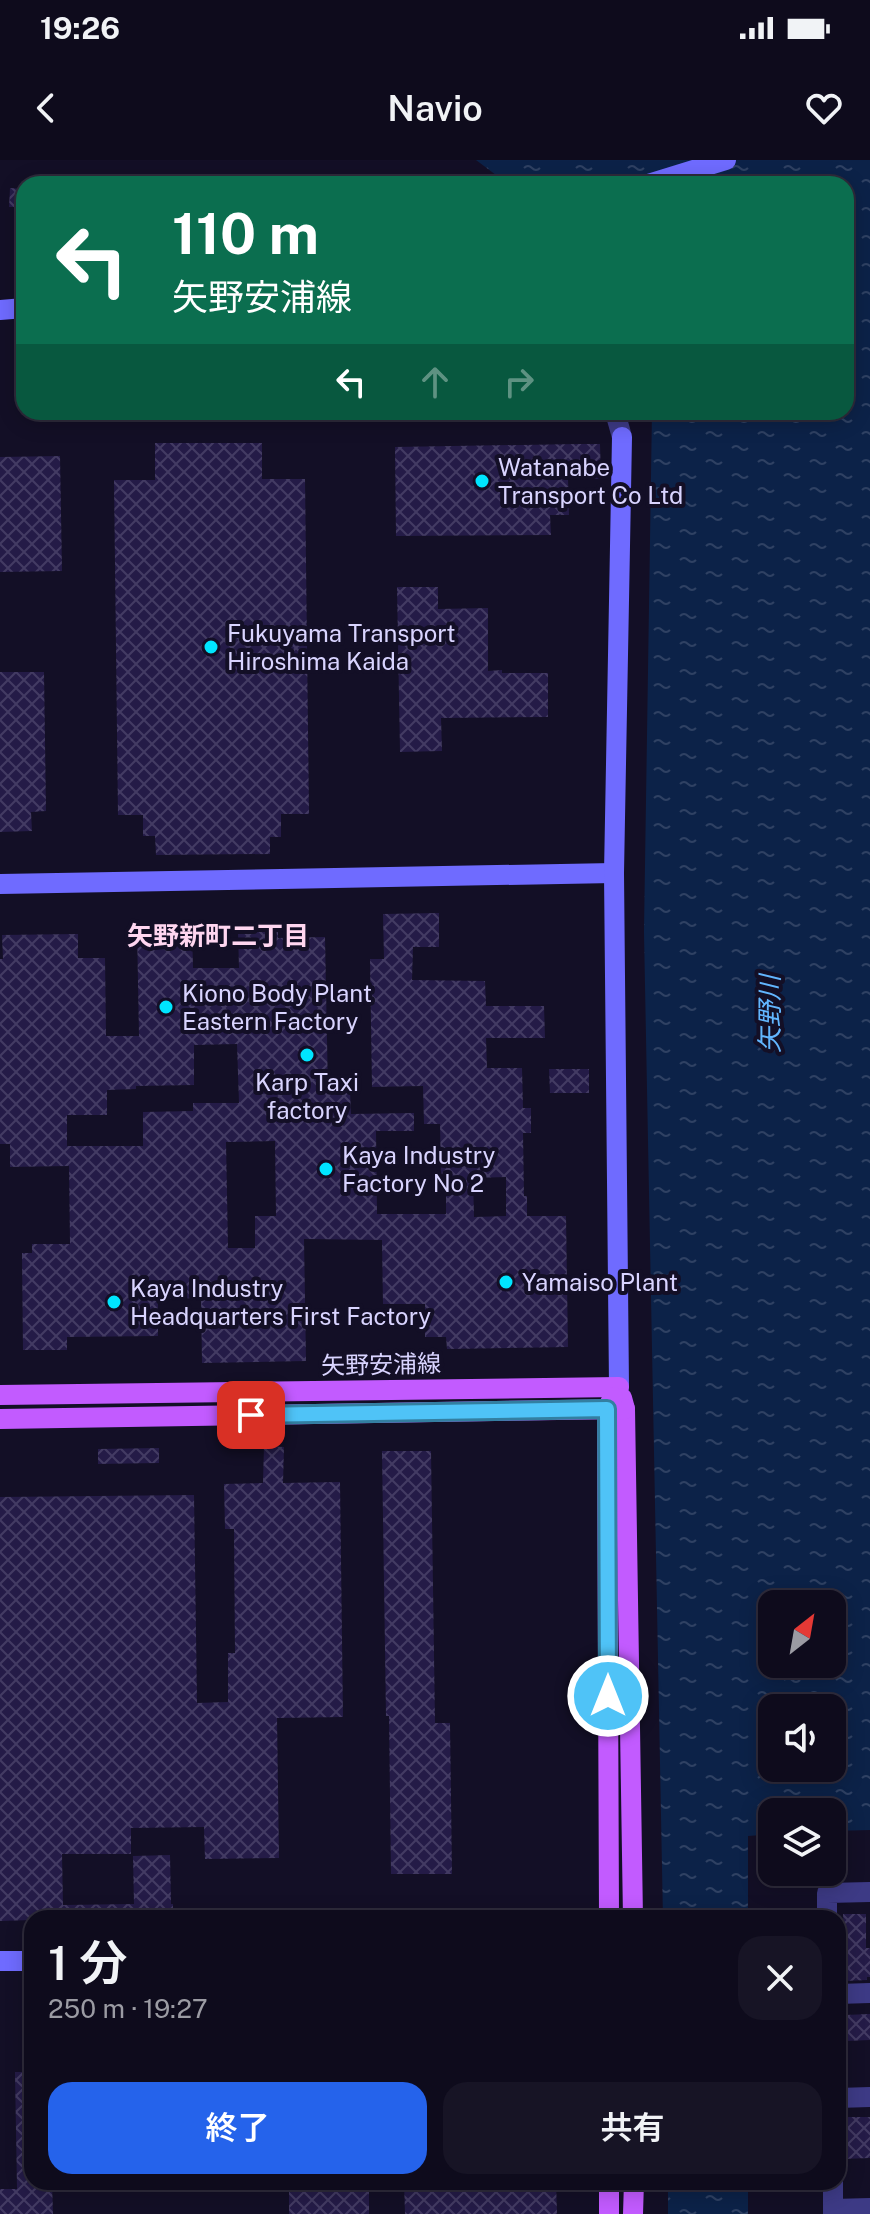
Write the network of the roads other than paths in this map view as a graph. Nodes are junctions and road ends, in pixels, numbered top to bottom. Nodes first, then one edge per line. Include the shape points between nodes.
1 (726, 160) edge
2 (674, 176) edge
3 (617, 420) edge
4 (614, 873) junction
5 (0, 884) edge
6 (619, 1387) junction
7 (0, 1395) edge
8 (616, 1409) junction
9 (0, 1419) edge
10 (870, 1892) edge
11 (609, 1910) edge
12 (633, 1910) edge
13 (827, 1910) edge
14 (0, 1961) edge
15 (24, 1961) edge
16 (870, 1993) edge
17 (846, 1994) edge
18 (870, 2097) edge
19 (846, 2098) edge
20 (609, 2190) edge
21 (634, 2190) edge
22 (833, 2190) edge
23 (870, 2208) edge
24 (833, 2211) edge
25 (609, 2214) edge
26 (633, 2214) edge

1 - 2 street
3 - 4 street via 622,437
4 - 5 street
4 - 6 street
6 - 7 main road, 矢野安浦線
6 - 8 main road
8 - 9 main road, 矢野安浦線
8 - 11 main road
8 - 12 main road
10 - 13 street via 827,1893
14 - 15 street
16 - 17 street
18 - 19 street
20 - 25 main road
21 - 26 main road
22 - 24 street
23 - 24 street

